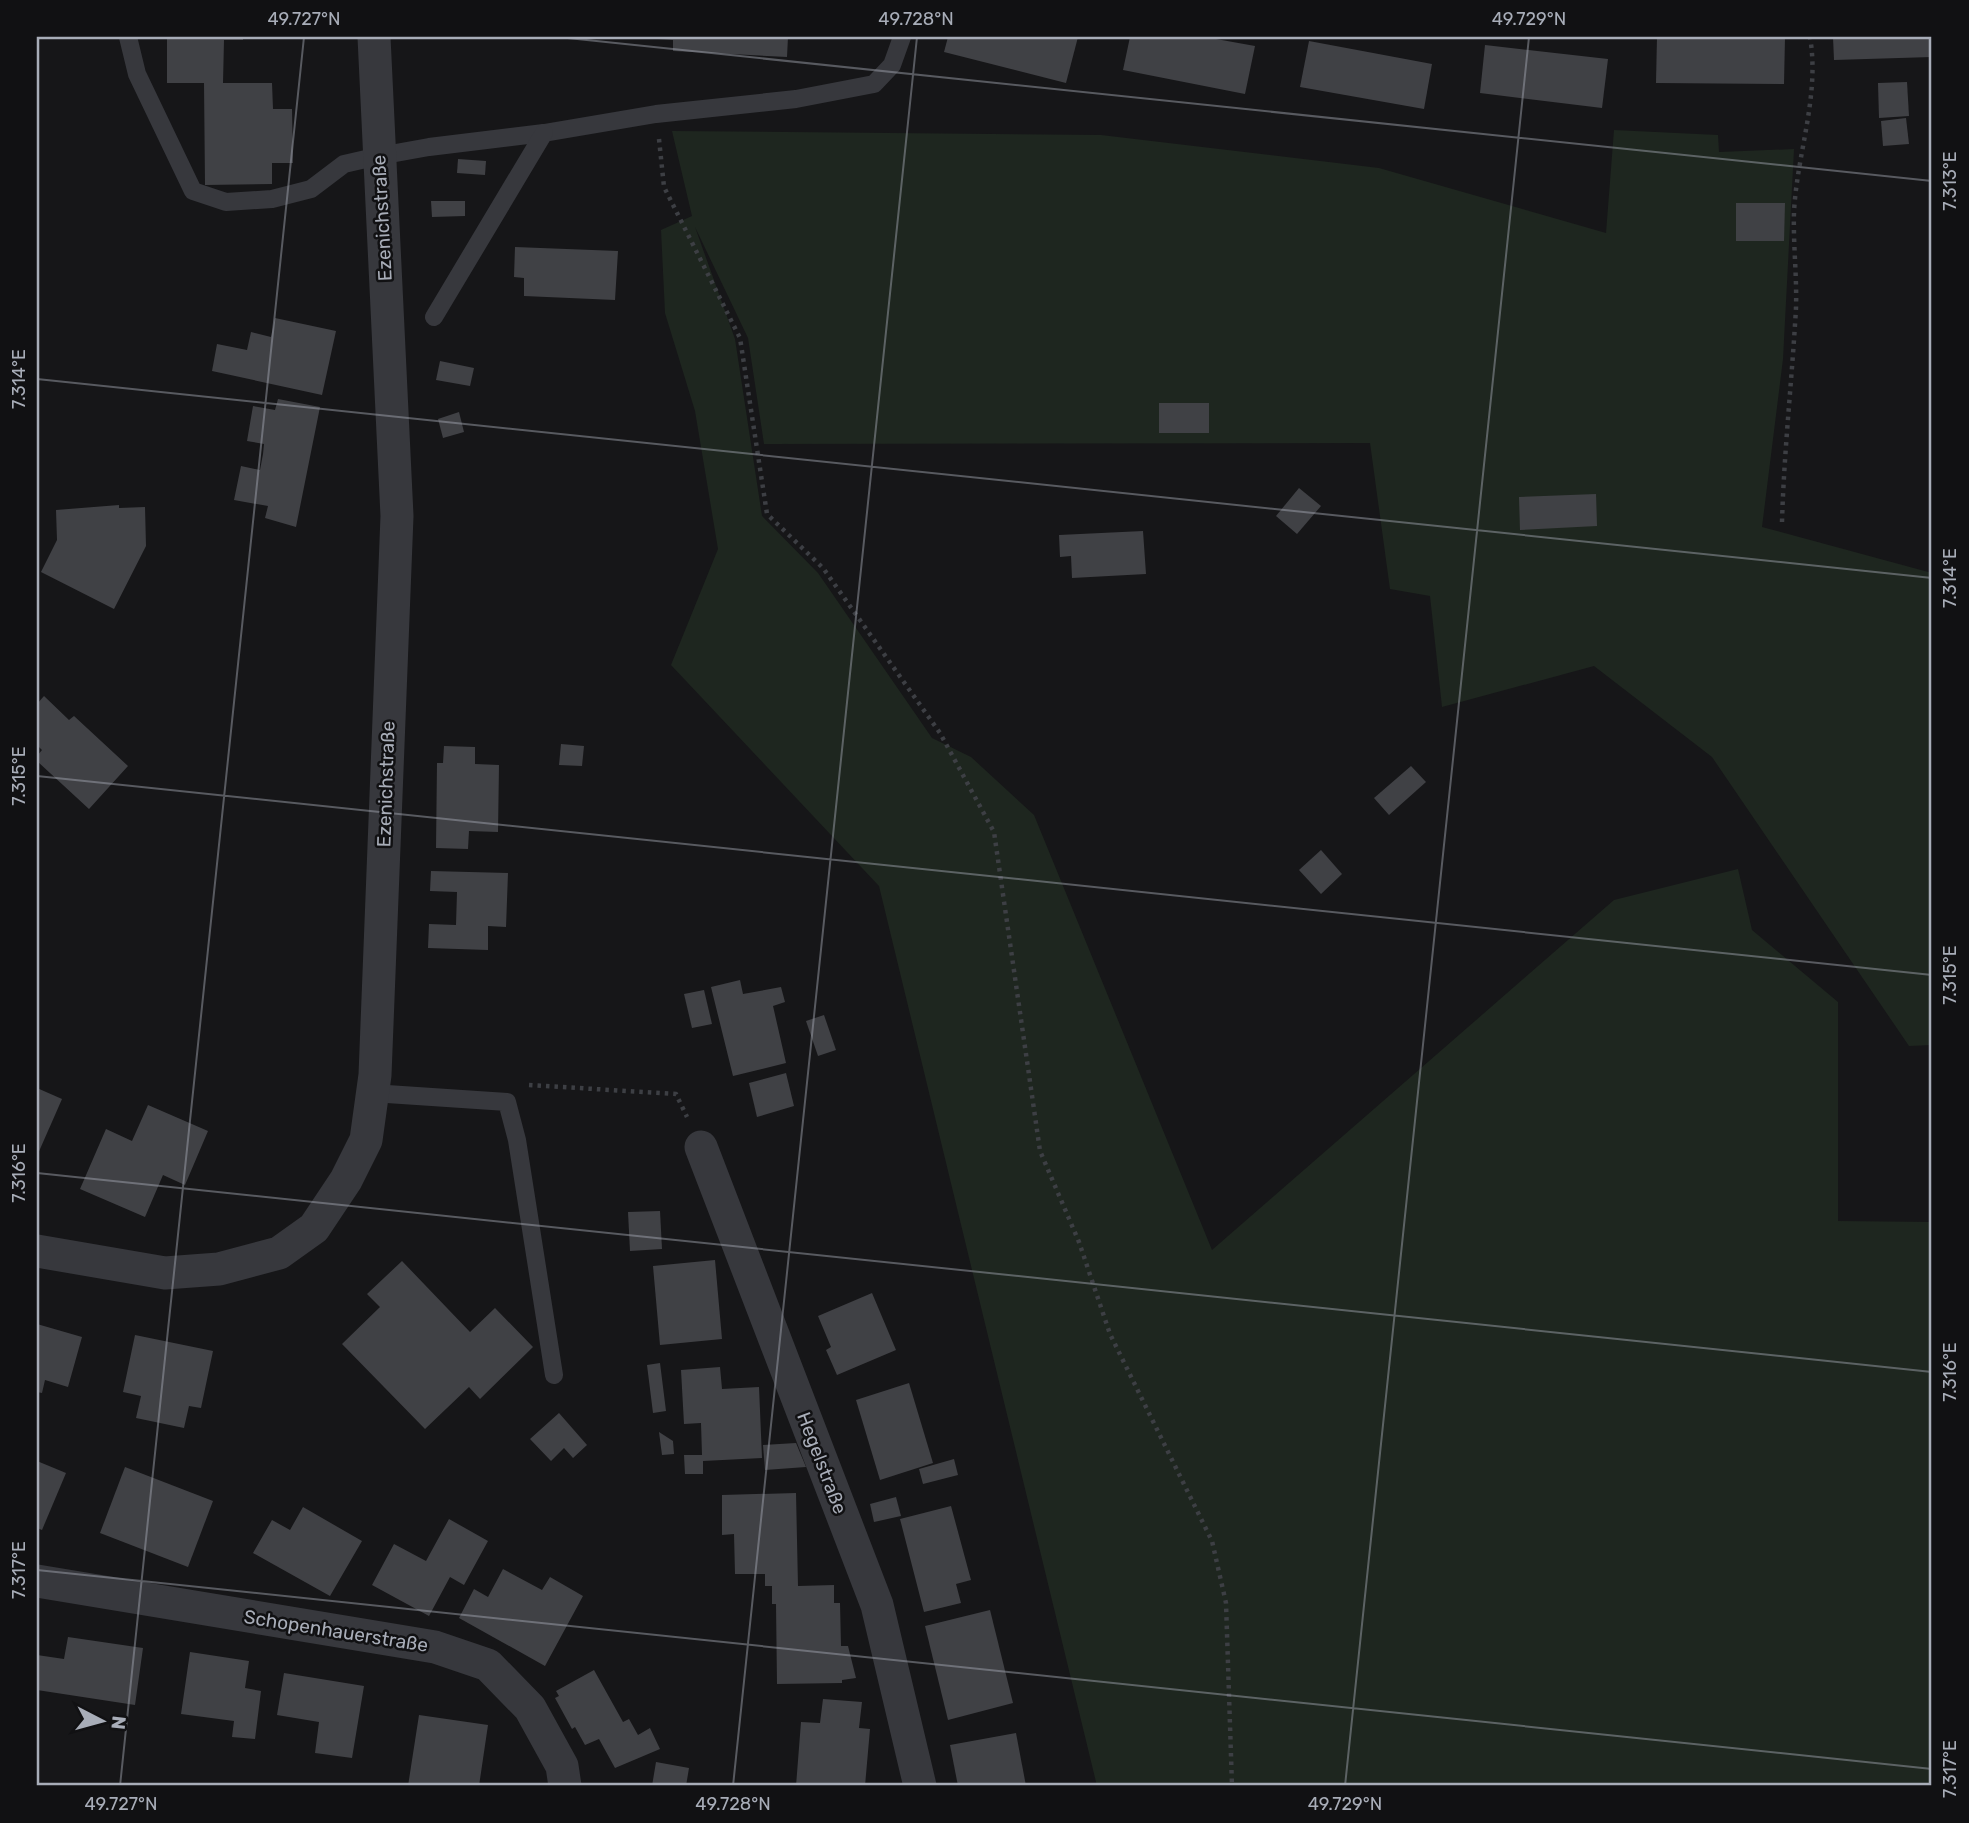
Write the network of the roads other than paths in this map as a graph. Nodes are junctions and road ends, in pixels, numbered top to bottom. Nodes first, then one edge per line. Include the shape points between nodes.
1 (128, 37) edge
2 (374, 37) edge
3 (902, 37) edge
4 (544, 133) junction
5 (379, 156) junction
6 (434, 317) dead end
7 (372, 1093) junction
8 (701, 1147) road end
9 (37, 1251) edge
10 (554, 1375) dead end
11 (37, 1581) edge
12 (565, 1786) edge
13 (920, 1786) edge

1 - 5 lane via 137,74 193,191 226,202 272,199 311,189 344,163
2 - 5 street, Ezenichstraße
3 - 4 lane via 892,65 874,84
4 - 5 lane
4 - 6 lane
5 - 7 street, Ezenichstraße via 397,516
7 - 9 street, Ezenichstraße via 366,1140 346,1180 314,1227 279,1253 219,1269 164,1273
7 - 10 lane via 507,1102
8 - 13 street, Hegelstraße via 877,1605
11 - 12 street, Schopenhauerstraße via 435,1647 488,1665 530,1708 562,1766

